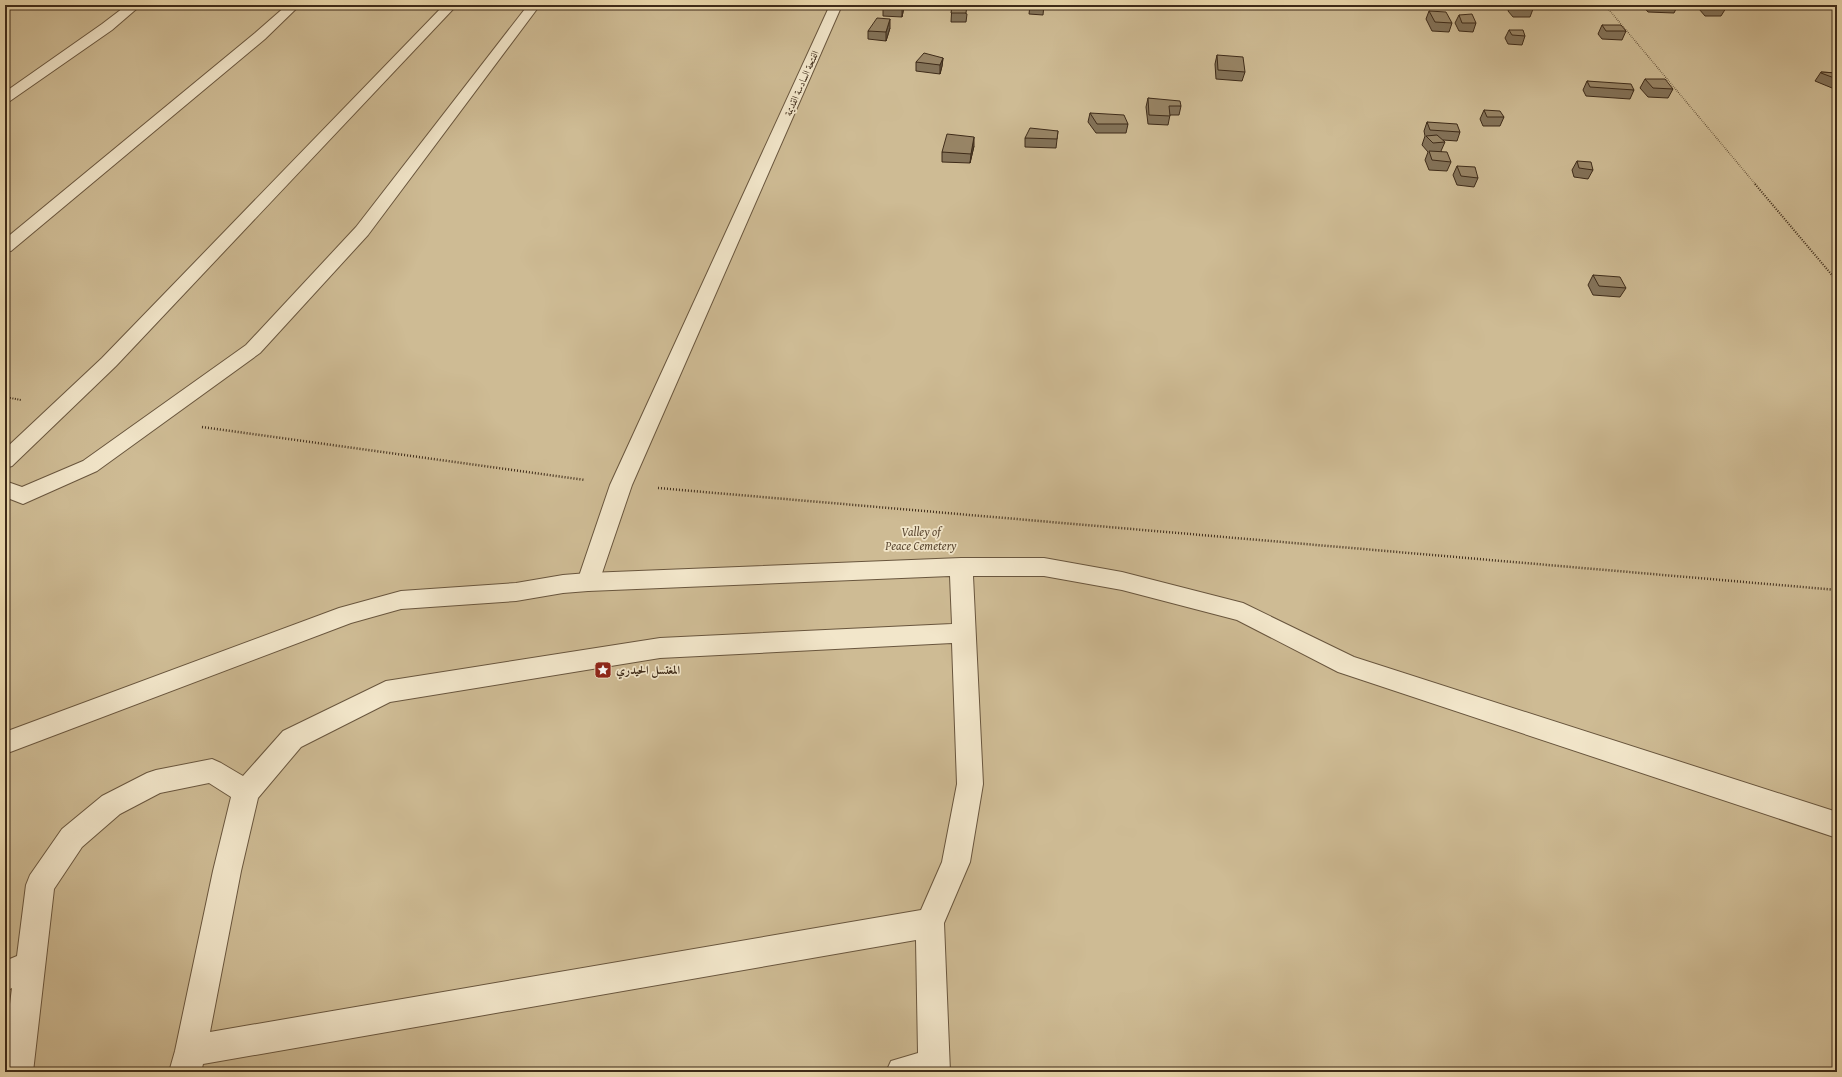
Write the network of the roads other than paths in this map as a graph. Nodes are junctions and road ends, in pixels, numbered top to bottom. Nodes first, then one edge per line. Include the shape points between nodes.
1 (135, 5) edge
2 (294, 5) edge
3 (451, 5) edge
4 (534, 5) edge
5 (836, 5) edge
6 (5, 98) edge
7 (5, 247) edge
8 (5, 461) edge
9 (5, 489) edge
10 (961, 567) junction
11 (588, 582) junction
12 (963, 633) junction
13 (5, 743) edge
14 (246, 792) junction
15 (1837, 825) edge
16 (930, 923) junction
17 (18, 971) edge
18 (188, 1062) edge
19 (934, 1069) edge
20 (18, 1072) edge
21 (902, 1072) edge

1 - 6 street
2 - 7 street
3 - 8 street via 109,362
4 - 9 street via 362,231 252,349 90,466 23,496
5 - 11 street, الفتحة السادسة القديمة via 621,485
10 - 11 street
10 - 12 street
10 - 15 street via 1044,567 1122,581 1243,612 1347,665
11 - 13 street via 516,592 401,600 360,611
12 - 14 street via 660,648 386,692 292,739
12 - 16 street via 970,784 956,862
14 - 17 street via 212,771 156,782 111,805 72,838 40,885
14 - 18 street
16 - 18 street
16 - 19 street
17 - 20 street
19 - 21 street

